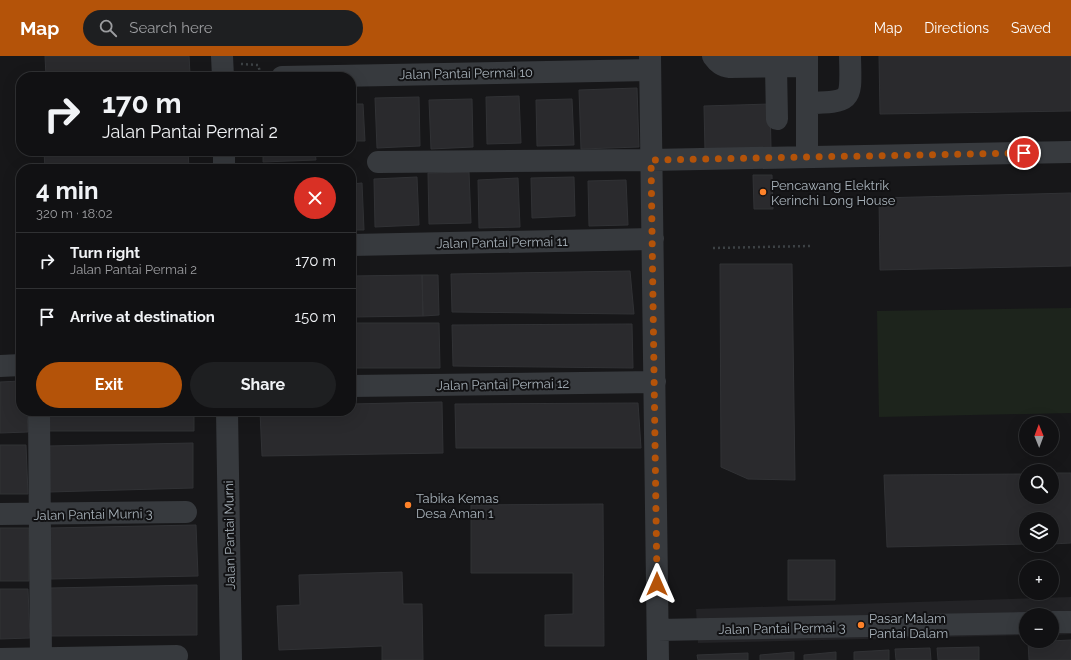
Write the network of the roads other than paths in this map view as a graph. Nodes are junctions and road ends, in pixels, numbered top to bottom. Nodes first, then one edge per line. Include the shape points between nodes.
1 (222, 56) edge
2 (713, 56) edge
3 (850, 56) edge
4 (807, 61) edge
5 (650, 63) edge
6 (388, 65) edge
7 (776, 66) junction
8 (223, 72) edge
9 (321, 72) edge
10 (807, 103) junction
11 (776, 119) dead end
12 (1071, 152) edge
13 (807, 157) junction
14 (651, 160) junction
15 (378, 162) dead end
16 (652, 239) junction
17 (356, 245) edge
18 (0, 366) edge
19 (16, 366) edge
20 (655, 382) junction
21 (356, 386) edge
22 (39, 416) edge
23 (227, 416) edge
24 (186, 512) dead end
25 (0, 514) edge
26 (39, 514) junction
27 (1059, 622) edge
28 (1071, 622) edge
29 (1019, 623) edge
30 (658, 630) junction
31 (178, 656) dead end
32 (0, 659) edge
33 (41, 659) edge
34 (231, 660) edge
35 (658, 660) edge

1 - 8 street
2 - 7 street via 723,66
3 - 10 street via 851,85 846,97 834,102
4 - 7 street
4 - 10 street
5 - 6 street, Jalan Pantai Permai 10
5 - 14 street
6 - 9 street, Jalan Pantai Permai 10
7 - 11 street
10 - 13 street
12 - 13 street
13 - 14 street
14 - 15 street
14 - 16 street
16 - 17 street, Jalan Pantai Permai 11
16 - 20 street
18 - 19 street
20 - 21 street, Jalan Pantai Permai 12
20 - 30 street
22 - 26 street
23 - 34 street, Jalan Pantai Murni
24 - 26 street, Jalan Pantai Murni 3
25 - 26 street, Jalan Pantai Murni 3
26 - 33 street
27 - 28 street
29 - 30 street, Jalan Pantai Permai 3
30 - 35 street
31 - 33 street
32 - 33 street

